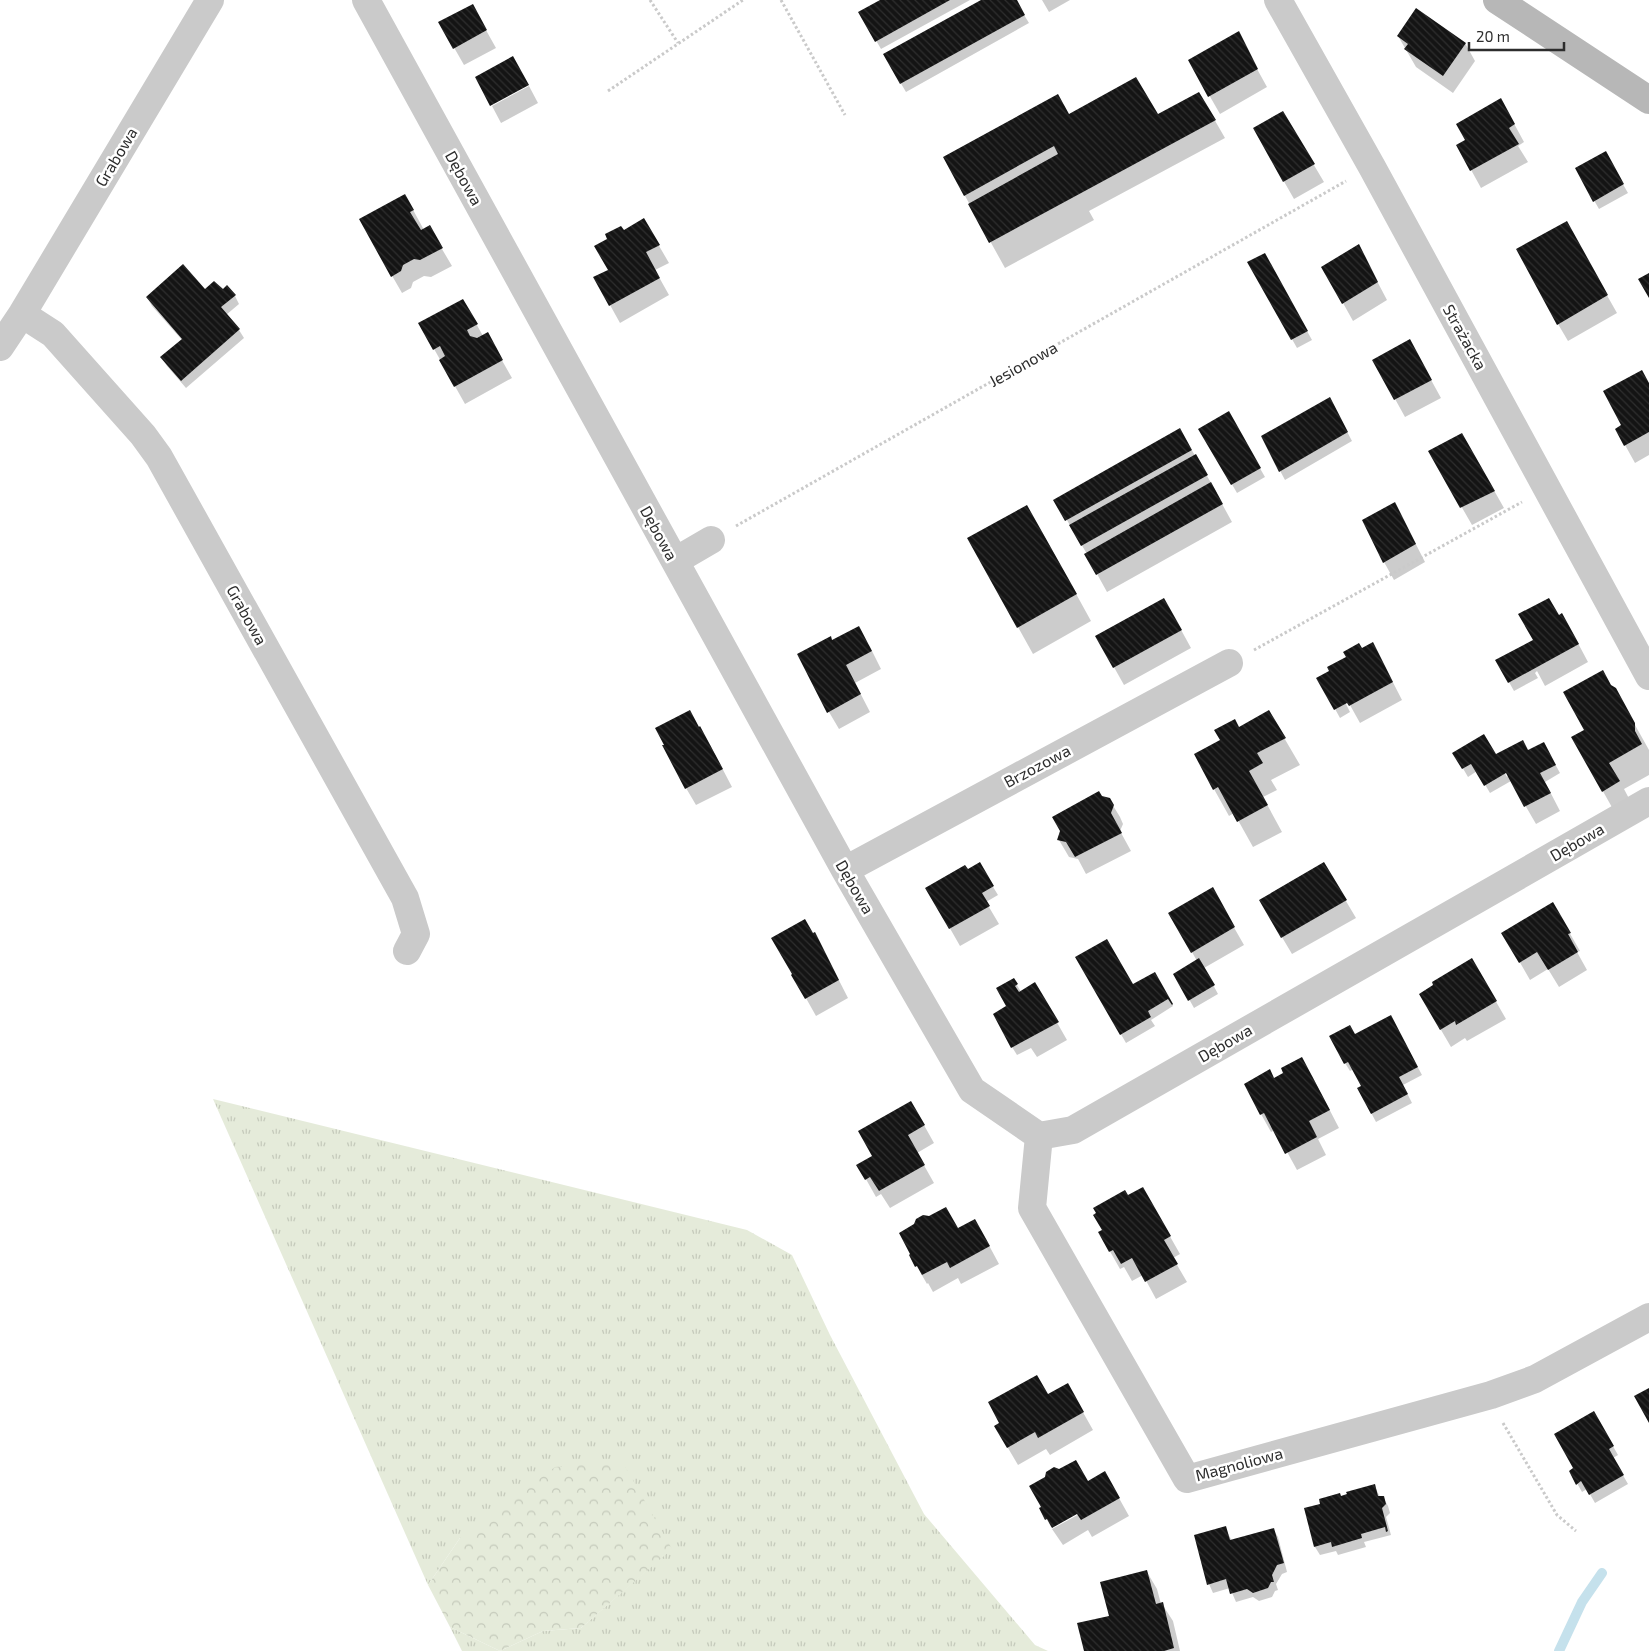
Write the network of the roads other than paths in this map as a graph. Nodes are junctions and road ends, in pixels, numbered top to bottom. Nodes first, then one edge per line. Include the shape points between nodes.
1 (210, 0) edge
2 (366, 0) edge
3 (1278, 0) edge
4 (1496, 0) edge
5 (1649, 100) edge
6 (22, 314) junction
7 (0, 348) edge
8 (711, 540) road end
9 (675, 561) junction
10 (1229, 663) road end
11 (1649, 676) edge
12 (1649, 801) edge
13 (845, 870) junction
14 (407, 951) dead end
15 (1039, 1136) junction
16 (1649, 1317) edge

1 - 6 street, Grabowa
2 - 9 street, Dębowa
3 - 11 street, Strażacka
4 - 5 street
6 - 7 street, Grabowa
6 - 14 street, Grabowa via 53,334 159,457 405,898 416,934
8 - 9 street
9 - 13 street, Dębowa
10 - 13 street, Brzozowa
12 - 15 street, Dębowa via 1073,1130
13 - 15 street, Dębowa via 972,1090
15 - 16 street, Magnoliowa via 1032,1208 1188,1479 1491,1395 1535,1379

